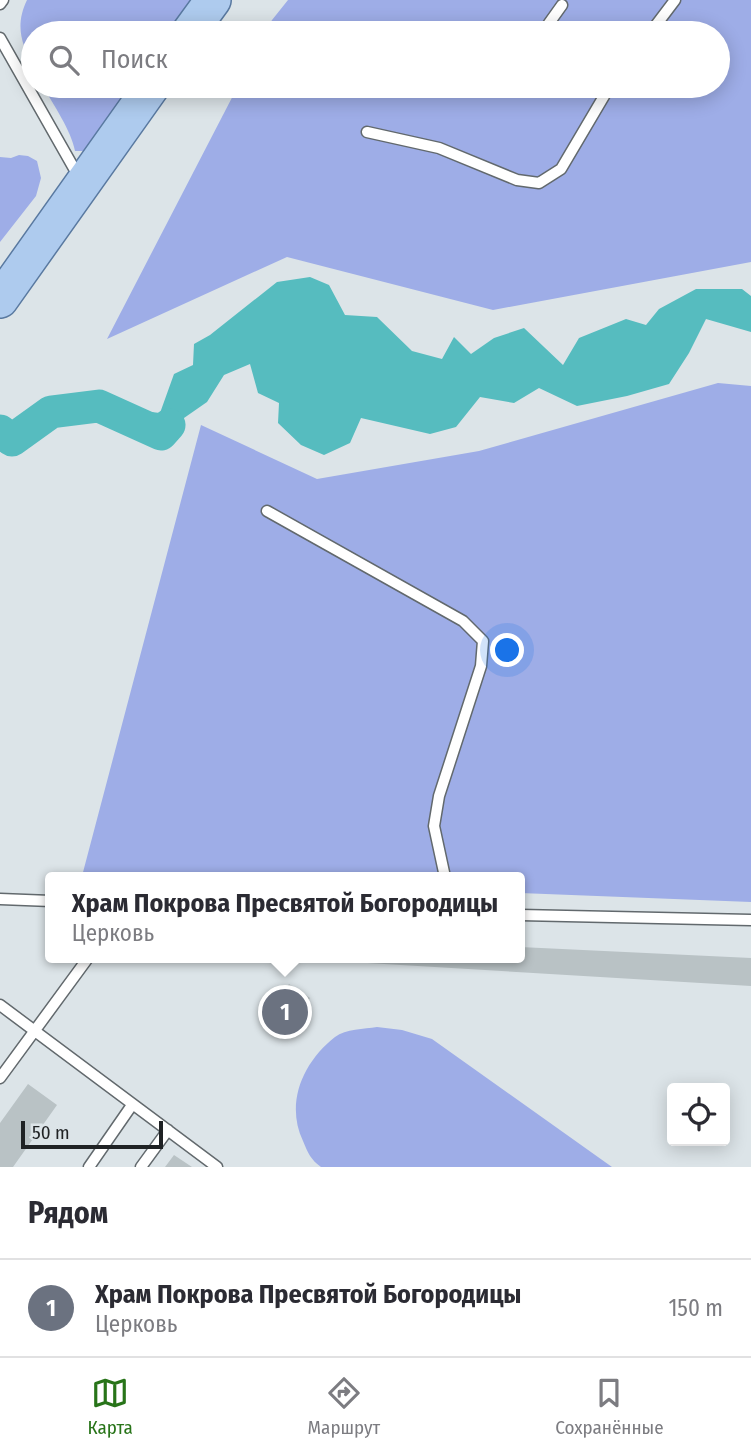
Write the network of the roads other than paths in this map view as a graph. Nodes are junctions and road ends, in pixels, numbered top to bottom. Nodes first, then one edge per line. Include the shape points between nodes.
1 (3, 0) edge
2 (213, 0) edge
3 (674, 0) edge
4 (561, 2) edge
5 (0, 4) edge
6 (198, 21) edge
7 (549, 21) edge
8 (659, 21) edge
9 (0, 38) edge
10 (21, 75) edge
11 (34, 98) edge
12 (143, 98) edge
13 (603, 98) edge
14 (367, 132) dead end
15 (82, 184) junction
16 (0, 300) edge
17 (267, 511) dead end
18 (444, 872) edge
19 (0, 899) edge
20 (45, 901) edge
21 (525, 915) edge
22 (751, 920) edge
23 (84, 963) edge
24 (0, 1004) edge
25 (34, 1031) junction
26 (0, 1078) edge
27 (132, 1105) junction
28 (168, 1130) junction
29 (89, 1167) edge
30 (141, 1167) edge
31 (216, 1167) edge

1 - 5 lane
2 - 6 main road
3 - 8 lane
4 - 7 lane
9 - 10 lane
11 - 15 lane
12 - 15 main road
13 - 14 lane via 561,169 539,183 517,180 439,148
15 - 16 main road
17 - 18 lane via 463,621 483,641 481,666 439,796 434,826
19 - 20 lane
21 - 22 lane
23 - 25 lane
24 - 25 lane
25 - 26 lane
25 - 27 lane
27 - 28 lane
27 - 29 lane
28 - 30 lane
28 - 31 lane

